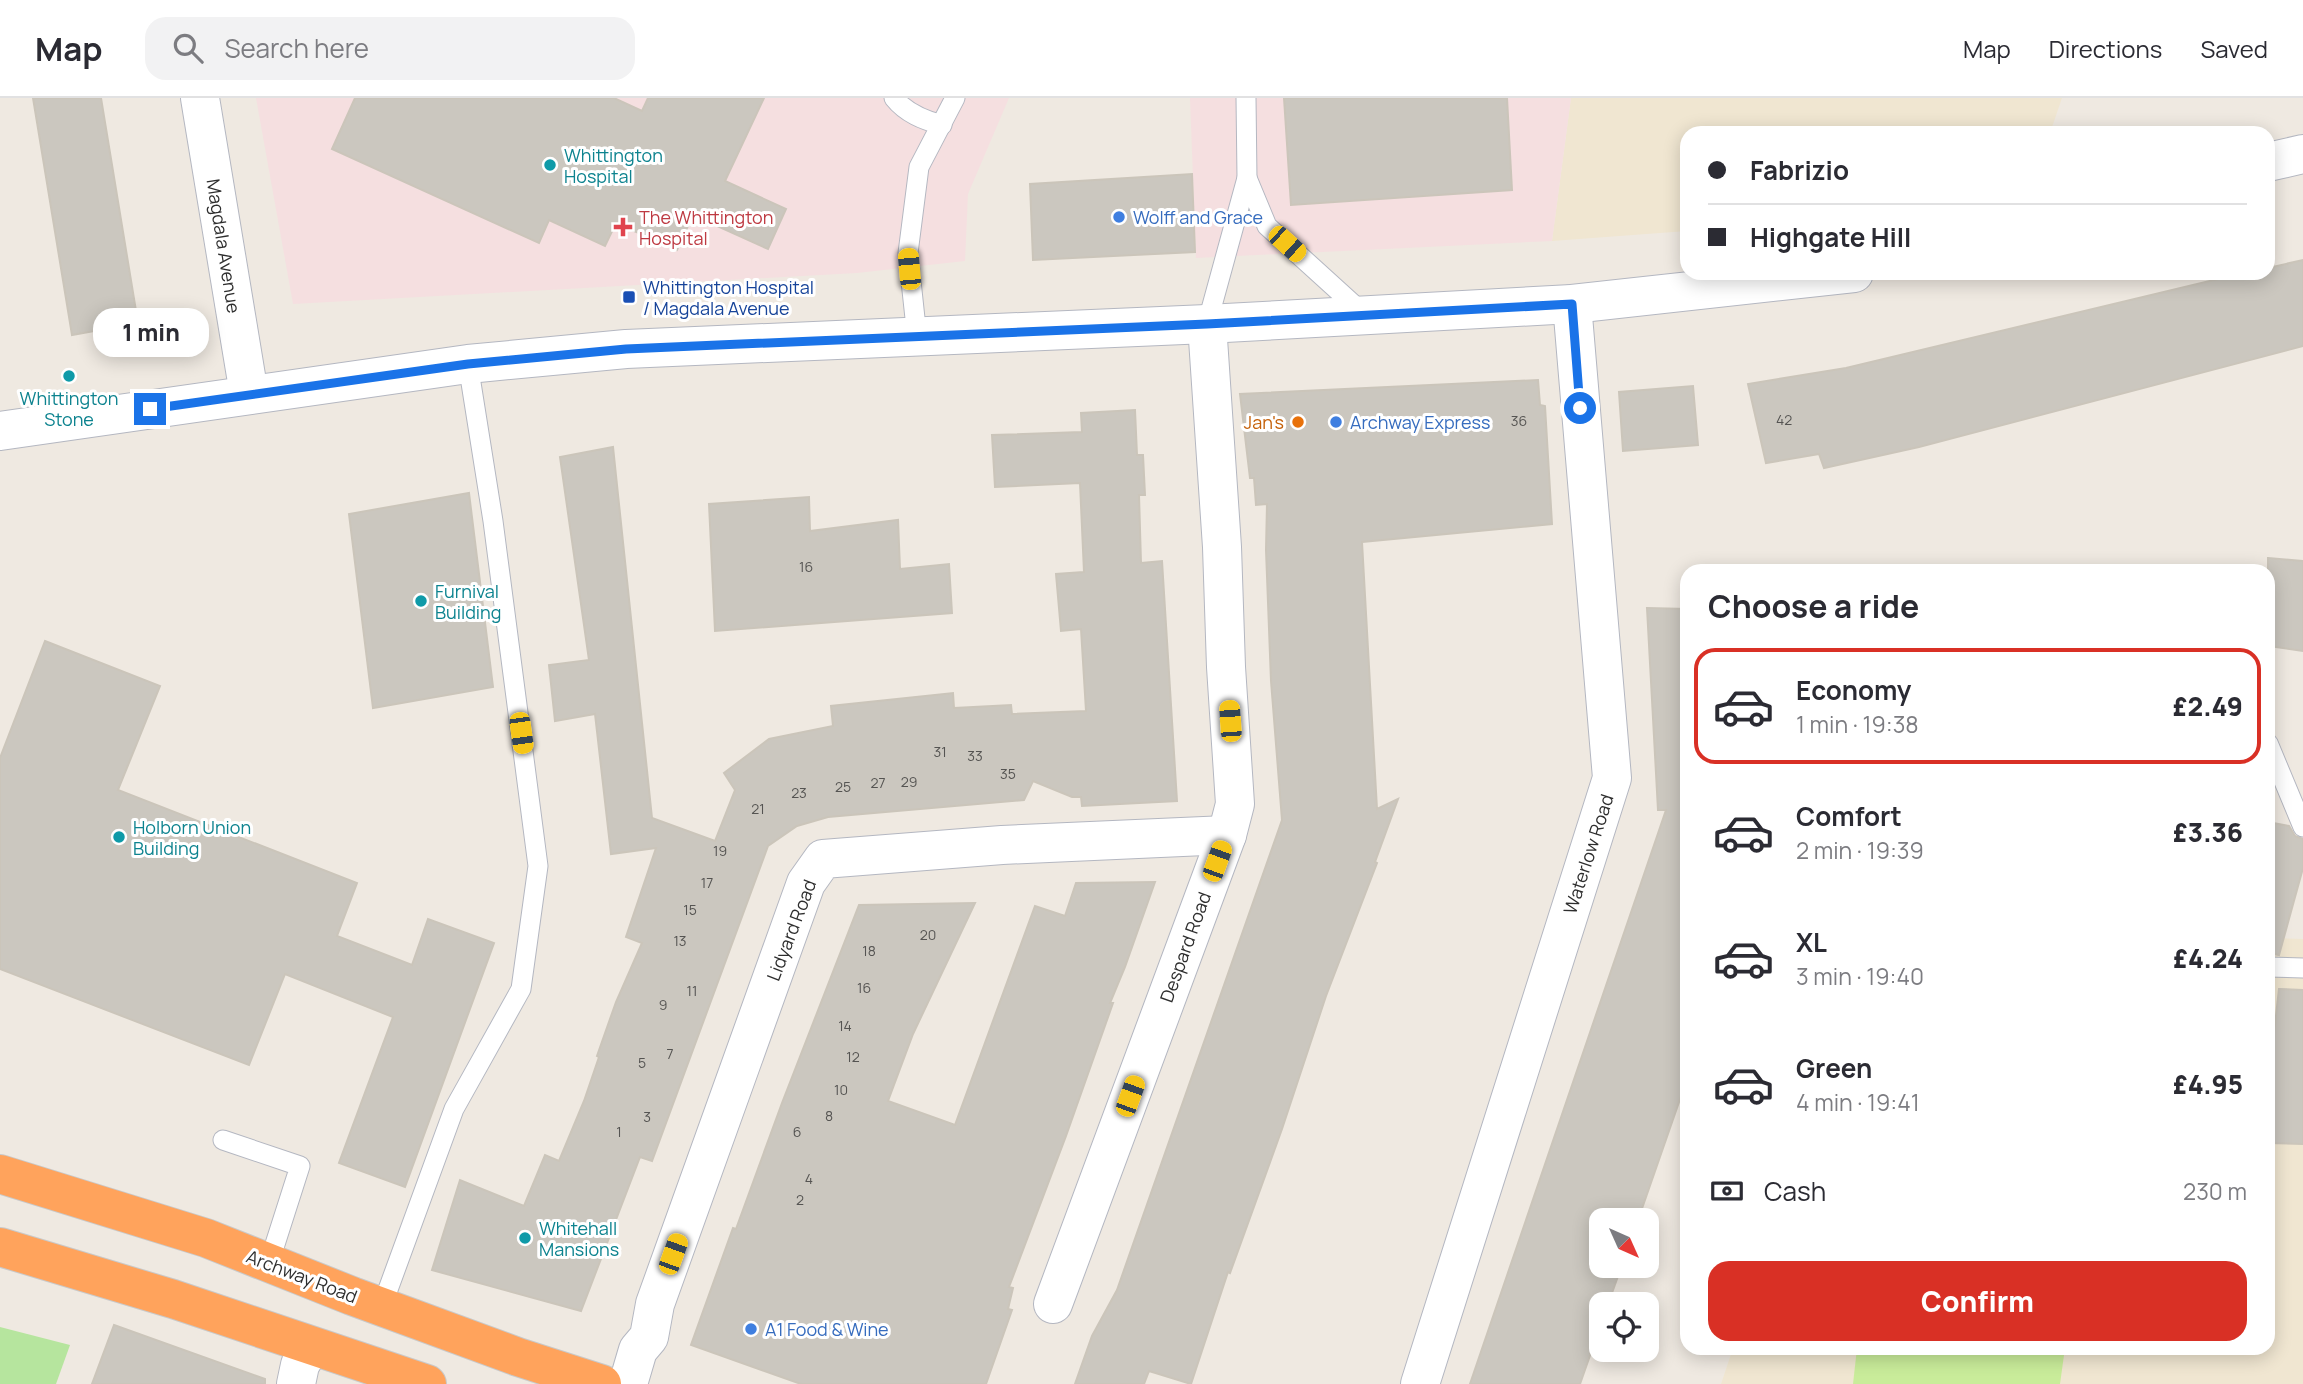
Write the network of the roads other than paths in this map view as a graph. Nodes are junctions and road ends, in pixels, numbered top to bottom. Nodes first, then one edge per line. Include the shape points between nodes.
1 (200, 98) edge
2 (894, 98) edge
3 (955, 98) edge
4 (1246, 98) edge
5 (942, 125) junction
6 (2303, 155) edge
7 (2275, 161) edge
8 (1247, 178) junction
9 (1790, 280) edge
10 (1572, 304) junction
11 (1365, 315) junction
12 (1207, 324) junction
13 (917, 337) junction
14 (468, 364) junction
15 (249, 394) junction
16 (0, 430) edge
17 (2275, 760) edge
18 (2303, 827) edge
19 (1227, 835) junction
20 (2275, 967) edge
21 (2303, 968) edge
22 (223, 1140) dead end
23 (0, 1174) edge
24 (0, 1247) edge
25 (269, 1263) junction
26 (1053, 1304) dead end
27 (382, 1306) junction
28 (311, 1346) junction
29 (296, 1384) edge
30 (427, 1384) edge
31 (602, 1384) edge
32 (628, 1384) edge
33 (1420, 1384) edge

1 - 15 street, Magdala Avenue
2 - 5 lane via 902,108
3 - 5 lane
4 - 8 lane
5 - 13 lane via 919,167 908,253
6 - 7 street
8 - 11 lane via 1267,226
8 - 12 lane
9 - 10 street
10 - 11 street
10 - 33 street, Waterlow Road via 1612,778
11 - 12 street
12 - 13 street
12 - 19 street, Despard Road via 1236,804
13 - 14 street via 677,346
14 - 15 street
14 - 27 lane via 538,866 521,989 454,1109
15 - 16 street
17 - 18 lane
19 - 26 street, Despard Road
19 - 32 street, Lidyard Road via 822,859 806,883 655,1304 649,1337 638,1350
20 - 21 lane
22 - 25 lane via 300,1166
23 - 25 highway, Archway Road via 206,1238
24 - 28 highway via 173,1298
25 - 27 highway, Archway Road
27 - 31 highway, Archway Road
28 - 29 street
28 - 30 highway

